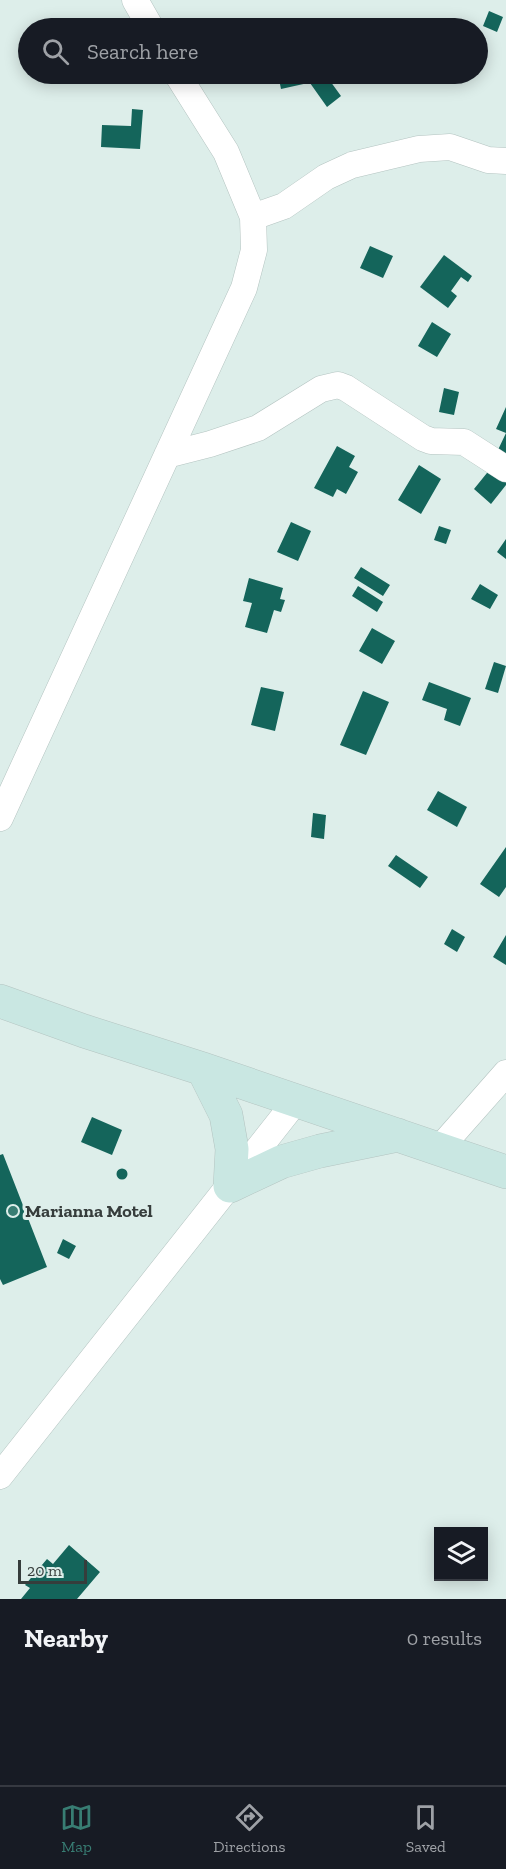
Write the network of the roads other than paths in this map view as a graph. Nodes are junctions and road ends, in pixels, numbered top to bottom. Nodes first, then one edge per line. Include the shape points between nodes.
1 (135, 0) edge
2 (145, 18) edge
3 (183, 84) edge
4 (506, 161) edge
5 (253, 217) junction
6 (167, 455) junction
7 (506, 469) edge
8 (0, 818) edge
9 (0, 1001) edge
10 (203, 1069) junction
11 (506, 1073) edge
12 (296, 1101) junction
13 (400, 1135) junction
14 (439, 1149) junction
15 (506, 1172) edge
16 (230, 1186) junction
17 (0, 1476) edge

1 - 2 street
3 - 5 street via 226,152
4 - 5 street via 488,160 450,147 419,149 352,165 326,177 284,206
5 - 6 street via 254,250 244,288
6 - 7 street via 258,428 321,389 338,385 423,438 464,442
6 - 8 street
9 - 10 main road
10 - 12 main road
10 - 16 main road via 226,1115 232,1149
11 - 14 street
12 - 13 main road
12 - 16 street
13 - 14 main road
13 - 16 main road via 281,1162
14 - 15 main road
16 - 17 street

